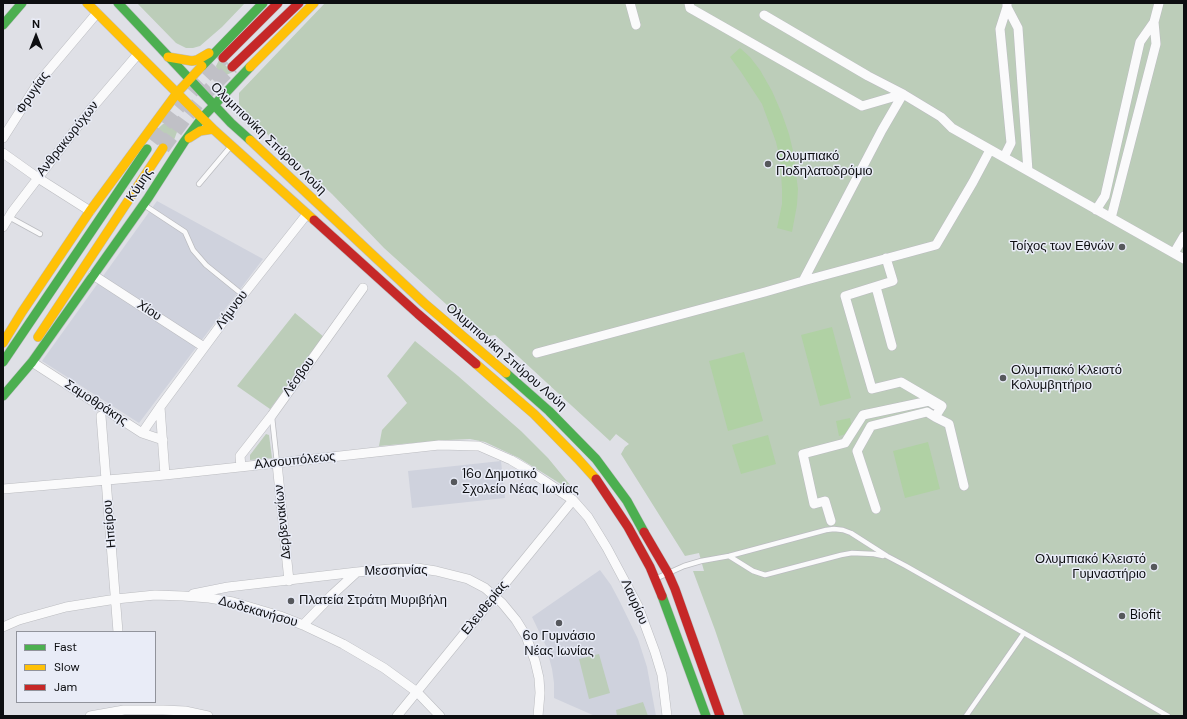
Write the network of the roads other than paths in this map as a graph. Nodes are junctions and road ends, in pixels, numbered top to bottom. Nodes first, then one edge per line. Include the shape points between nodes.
1 (22, 3) edge
2 (87, 3) edge
3 (118, 3) edge
4 (263, 3) edge
5 (278, 3) edge
6 (298, 3) edge
7 (314, 3) edge
8 (630, 3) edge
9 (689, 3) edge
10 (1159, 3) edge
11 (1007, 5) edge
12 (97, 13) junction
13 (764, 15) dead end
14 (1154, 22) junction
15 (636, 24) dead end
16 (3, 25) edge
17 (222, 46) junction
18 (138, 54) junction
19 (168, 57) junction
20 (223, 58) tunnel mouth
21 (232, 67) tunnel mouth
22 (189, 79) junction
23 (177, 93) junction
24 (902, 94) junction
25 (214, 105) junction
26 (202, 118) junction
27 (213, 129) junction
28 (3, 138) edge
29 (152, 141) tunnel mouth
30 (184, 142) junction
31 (231, 146) junction
32 (163, 148) tunnel mouth
33 (990, 150) junction
34 (3, 153) edge
35 (1004, 157) junction
36 (1028, 171) junction
37 (38, 178) junction
38 (199, 184) dead end
39 (143, 204) junction
40 (1096, 210) junction
41 (90, 211) junction
42 (307, 214) junction
43 (9, 217) junction
44 (1111, 218) junction
45 (3, 227) edge
46 (40, 234) dead end
47 (1184, 236) edge
48 (1174, 253) junction
49 (886, 258) junction
50 (1184, 259) edge
51 (93, 275) junction
52 (803, 281) junction
53 (876, 287) junction
54 (363, 288) dead end
55 (244, 295) junction
56 (7, 329) edge
57 (3, 344) edge
58 (892, 346) dead end
59 (204, 347) junction
60 (537, 352) dead end
61 (3, 362) edge
62 (32, 362) junction
63 (3, 390) edge
64 (3, 396) edge
65 (160, 407) junction
66 (941, 408) junction
67 (272, 415) junction
68 (101, 416) dead end
69 (935, 417) junction
70 (142, 433) junction
71 (163, 440) junction
72 (277, 463) junction
73 (240, 467) junction
74 (165, 475) junction
75 (106, 481) junction
76 (964, 486) dead end
77 (3, 489) edge
78 (572, 500) junction
79 (876, 509) dead end
80 (831, 520) dead end
81 (729, 556) junction
82 (887, 556) junction
83 (357, 572) junction
84 (668, 573) junction
85 (656, 579) junction
86 (289, 580) junction
87 (183, 596) junction
88 (494, 596) junction
89 (116, 599) junction
90 (303, 625) junction
91 (3, 627) edge
92 (118, 631) edge
93 (1024, 633) junction
94 (417, 692) junction
95 (124, 709) edge
96 (90, 716) edge
97 (208, 716) edge
98 (397, 716) edge
99 (440, 716) edge
100 (538, 716) edge
101 (667, 716) edge
102 (706, 716) edge
103 (720, 716) edge
104 (966, 716) edge
105 (1168, 716) edge

1 - 16 main road
2 - 12 main road, Ολυμπιονίκη Σπύρου Λούη
3 - 19 main road, Ολυμπιονίκη Σπύρου Λούη
4 - 17 main road, Κύμης
5 - 20 main road
6 - 21 main road
7 - 25 main road, Κύμης
8 - 15 street
9 - 24 street via 690,8 862,106
10 - 14 street
11 - 35 street via 1000,29 1011,143
11 - 36 street via 1018,28
12 - 18 main road, Ολυμπιονίκη Σπύρου Λούη
12 - 28 street, Φρυγίας via 38,83
13 - 24 street
14 - 40 street via 1140,42 1105,196
14 - 44 street via 1156,44
17 - 19 main road via 197,60
17 - 22 main road, Κύμης
18 - 23 main road, Ολυμπιονίκη Σπύρου Λούη
18 - 37 street, Ανθρακωρύχων via 91,109
19 - 22 main road, Ολυμπιονίκη Σπύρου Λούη
22 - 23 main road, Κύμης
22 - 25 main road, Ολυμπιονίκη Σπύρου Λούη
23 - 26 main road, Ολυμπιονίκη Σπύρου Λούη
23 - 41 main road, Κύμης
24 - 33 street
24 - 52 street
25 - 26 main road, Κύμης
25 - 84 main road, Ολυμπιονίκη Σπύρου Λούη via 351,237 424,304 525,389 587,449 627,501
26 - 27 main road, Ολυμπιονίκη Σπύρου Λούη
26 - 30 main road, Κύμης
27 - 30 main road via 200,131
27 - 31 main road, Ολυμπιονίκη Σπύρου Λούη
29 - 61 main road, Κύμης
30 - 39 main road, Κύμης
31 - 38 lane
31 - 42 main road, Ολυμπιονίκη Σπύρου Λούη
32 - 63 main road, Κύμης
33 - 35 street
33 - 49 street via 936,245
34 - 37 street
35 - 36 street
36 - 40 street
37 - 41 street
37 - 43 street, Ανθρακωρύχων
39 - 51 main road, Κύμης
39 - 55 lane via 185,232 193,250 206,265
40 - 44 street
41 - 56 main road, Κύμης
42 - 55 street, Λήμνου
42 - 85 main road, Ολυμπιονίκη Σπύρου Λούη via 534,414 574,454 616,508
43 - 45 street, Ανθρακωρύχων
43 - 46 lane
44 - 48 street
47 - 48 street
48 - 50 street
49 - 52 street
49 - 53 street via 893,281
51 - 59 street, Χίου
51 - 62 main road, Κύμης
52 - 60 street
53 - 58 street
53 - 66 street via 845,296 872,389 901,382 942,406
54 - 67 street, Λέσβου
55 - 59 street, Λήμνου
56 - 57 main road, Κύμης
59 - 65 street, Λήμνου
62 - 64 main road, Κύμης
62 - 70 street, Σαμοθράκης
65 - 70 street, Λήμνου
65 - 71 street
66 - 69 street
66 - 80 street via 929,401 863,416 845,443 803,454 814,504 825,501
67 - 72 lane
67 - 73 street, Λέσβου via 240,456
68 - 75 street, Ηπείρου
69 - 76 street via 949,424
69 - 79 street via 927,412 871,426 858,451
70 - 71 street, Σαμοθράκης
71 - 74 street
72 - 73 street, Αλσουπόλεως
72 - 78 street, Αλσουπόλεως via 439,444 478,446 511,460
72 - 86 street, Δερβενακίων
73 - 74 street, Αλσουπόλεως
74 - 75 street, Αλσουπόλεως
75 - 77 street, Αλσουπόλεως
75 - 89 street, Ηπείρου
78 - 88 street, Ελευθερίας
78 - 101 street, Λαυρίου via 592,523 638,606 662,675
81 - 82 lane via 753,572 765,575 852,553
81 - 82 lane via 834,529 851,533
81 - 84 lane via 693,563
82 - 93 lane
83 - 86 street, Μεσσηνίας
83 - 88 street, Μεσσηνίας via 401,568 436,570 468,579
83 - 90 street
84 - 85 lane
84 - 103 main road, Ολυμπιονίκη Σπύρου Λούη
85 - 102 main road, Ολυμπιονίκη Σπύρου Λούη
86 - 87 street, Μεσσηνίας via 228,587
87 - 89 street, Δωδεκανήσου via 155,595
87 - 90 street, Δωδεκανήσου via 233,602
88 - 94 street, Ελευθερίας
88 - 100 street, Μεσσηνίας via 516,620 530,645 539,678
89 - 91 street, Δωδεκανήσου via 66,607
89 - 92 street, Ηπείρου
90 - 94 street, Δωδεκανήσου via 384,668
93 - 104 lane
93 - 105 lane
94 - 98 street, Ελευθερίας
94 - 99 street, Δωδεκανήσου
95 - 96 street
95 - 97 street via 185,711

